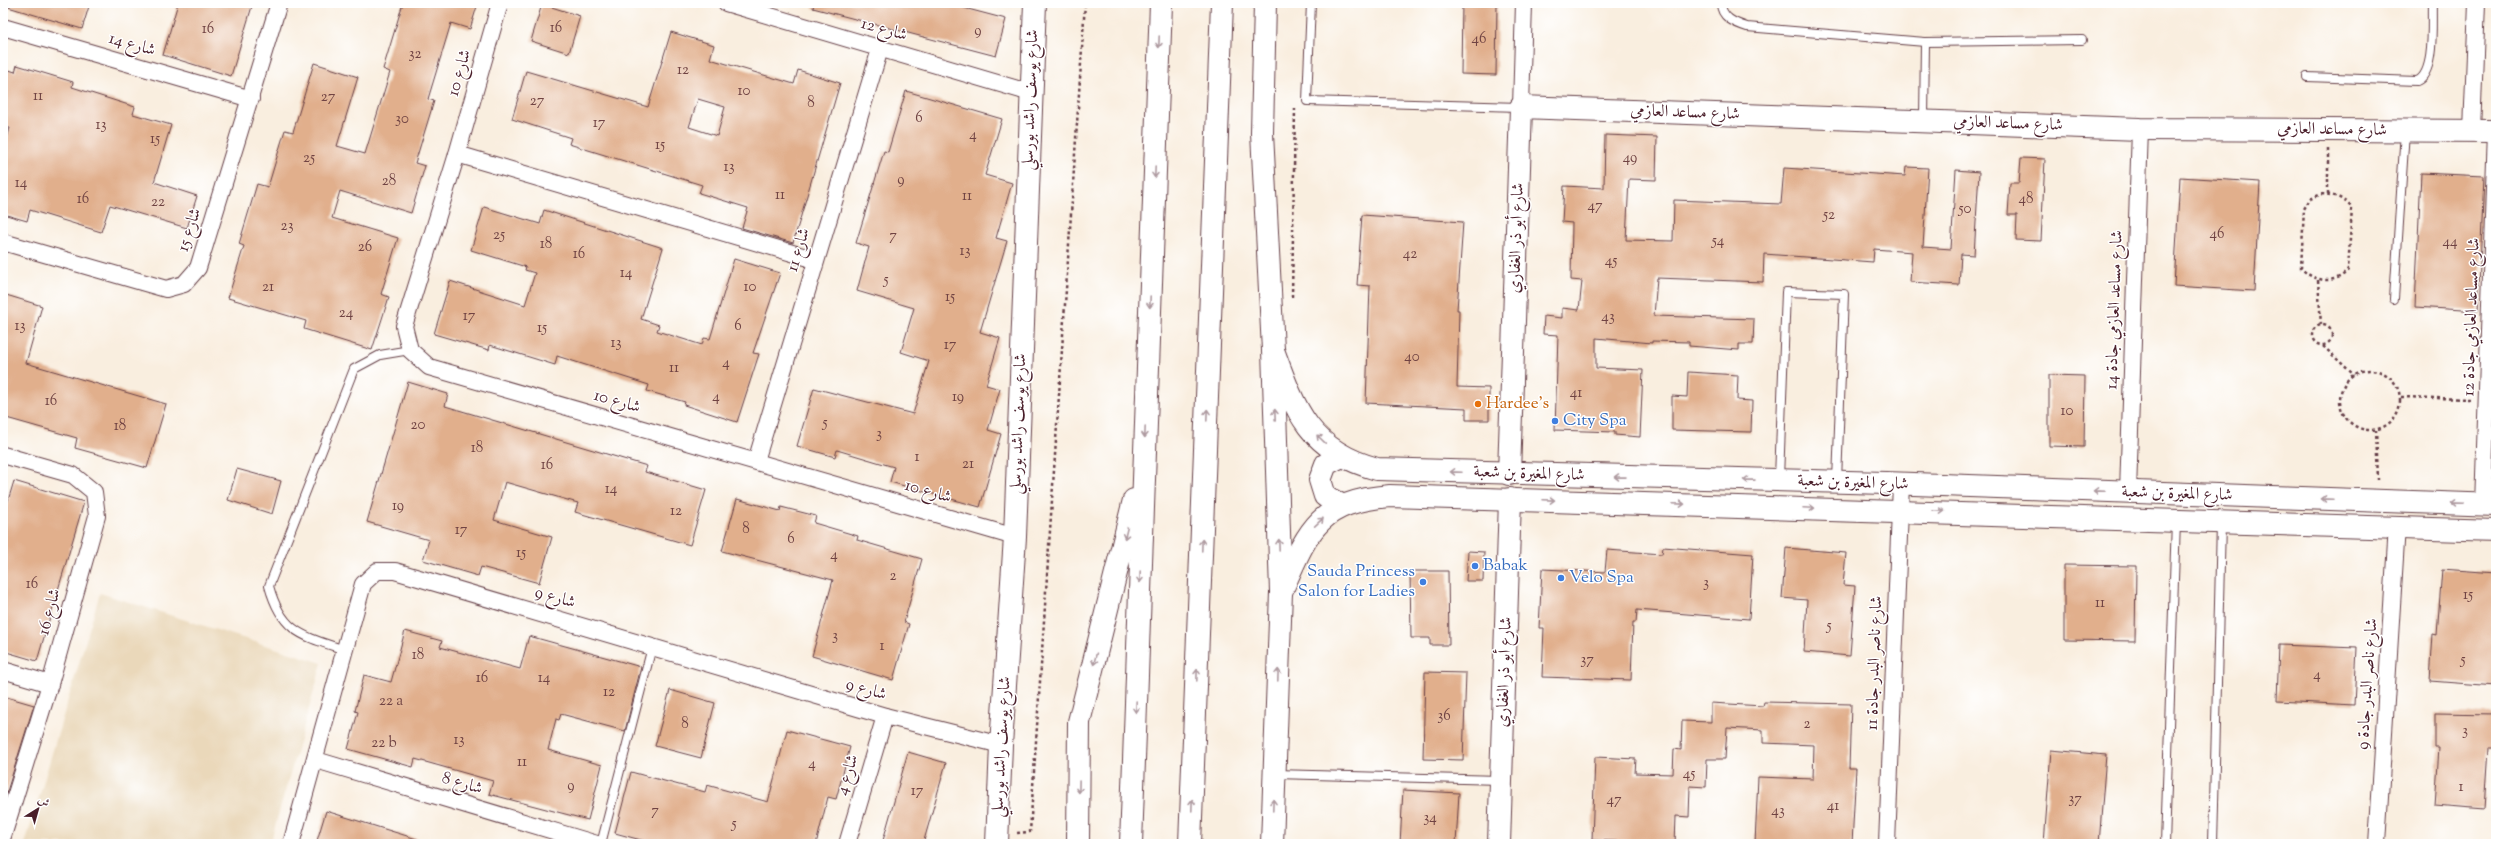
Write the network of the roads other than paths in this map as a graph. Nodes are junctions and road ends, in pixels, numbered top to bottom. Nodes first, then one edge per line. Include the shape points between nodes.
1 (280, 3) edge
2 (500, 3) edge
3 (1035, 3) edge
4 (1161, 3) edge
5 (1222, 3) edge
6 (1265, 3) edge
7 (1311, 3) edge
8 (1524, 3) edge
9 (1721, 3) edge
10 (2432, 3) edge
11 (2477, 3) edge
12 (735, 4) edge
13 (3, 27) edge
14 (2082, 40) dead end
15 (1925, 42) junction
16 (880, 49) junction
17 (2308, 77) dead end
18 (1031, 93) junction
19 (251, 99) junction
20 (1521, 107) junction
21 (1924, 121) junction
22 (2140, 129) junction
23 (2472, 130) junction
24 (2405, 131) junction
25 (2496, 131) edge
26 (457, 154) junction
27 (3, 242) edge
28 (816, 260) junction
29 (2394, 299) dead end
30 (410, 350) junction
31 (1273, 350) junction
32 (1145, 454) junction
33 (3, 455) edge
34 (1342, 456) junction
35 (756, 461) junction
36 (1509, 474) junction
37 (1779, 481) junction
38 (1837, 482) junction
39 (1901, 484) junction
40 (2128, 492) junction
41 (1510, 499) junction
42 (1341, 505) junction
43 (2490, 505) edge
44 (1900, 510) junction
45 (2176, 519) junction
46 (2221, 520) junction
47 (2397, 526) junction
48 (2496, 531) edge
49 (1016, 537) junction
50 (1281, 592) junction
51 (652, 647) junction
52 (345, 650) junction
53 (3, 670) edge
54 (50, 684) junction
55 (886, 716) junction
56 (1001, 745) junction
57 (316, 760) junction
58 (1274, 774) junction
59 (1501, 780) junction
60 (3, 836) edge
61 (997, 839) edge
62 (291, 844) edge
63 (597, 844) edge
64 (601, 844) edge
65 (848, 844) edge
66 (1078, 844) edge
67 (1131, 844) edge
68 (1190, 844) edge
69 (1272, 844) edge
70 (1499, 844) edge
71 (1887, 844) edge
72 (2164, 844) edge
73 (2213, 844) edge
74 (2377, 844) edge

1 - 19 street, شارع 15
2 - 26 street, شارع 10
3 - 18 main road, شارع يوسف راشد بورسلي
4 -> 32 main road
68 -> 5 main road
6 - 31 main road via 1262,133
7 - 20 lane via 1307,101
8 - 20 street, شارع أبو ذر الغفاري
9 - 15 lane via 1721,8 1730,21 1747,27
10 - 17 lane via 2430,69 2424,78 2417,81
11 - 23 street
12 - 16 street, شارع 12
13 - 19 street, شارع 14
14 - 15 lane
15 - 21 lane
16 - 18 street, شارع 12
16 - 28 street, شارع 11
18 - 49 main road, شارع يوسف راشد بورسلي
19 - 27 street, شارع 15 via 198,268 184,284 166,289
20 - 21 main road, شارع مساعد العازمي
20 - 36 main road, شارع أبو ذر الغفاري
21 - 22 main road, شارع مساعد العازمي
22 - 24 main road, شارع مساعد العازمي
22 - 40 street, شارع مساعد العازمي جادة 14
23 - 24 main road, شارع مساعد العازمي
23 - 25 main road, شارع مساعد العازمي
24 - 29 lane
25 - 43 street, شارع مساعد العازمي جادة 12 via 2488,400
26 - 28 street
26 - 30 street, شارع 10 via 404,326
28 - 35 street, شارع 11
30 - 35 street, شارع 10 via 429,367
30 - 52 lane via 380,355 354,370 269,586 274,604 282,617 299,634
34 -> 31 main road, شارع المغيرة بن شعبة via 1322,441 1300,415 1291,400
50 -> 31 main road
32 -> 66 main road via 1080,722
32 -> 67 main road
33 - 54 street, شارع 16 via 73,475 94,492 97,516
36 -> 34 main road, شارع المغيرة بن شعبة via 1377,469 1357,464
34 - 42 main road via 1326,464 1320,480 1325,496
35 - 49 street, شارع 10
37 -> 36 main road, شارع المغيرة بن شعبة
37 - 38 main road, شارع المغيرة بن شعبة
37 - 38 lane via 1786,292 1844,294
38 - 39 main road, شارع المغيرة بن شعبة
40 -> 39 main road, شارع المغيرة بن شعبة
39 - 44 street, شارع ناصر البدر جادة 11
43 -> 40 main road, شارع المغيرة بن شعبة
41 - 42 main road, شارع المغيرة بن شعبة via 1390,496 1370,497
41 -> 44 main road, شارع المغيرة بن شعبة
41 - 59 main road, شارع أبو ذر الغفاري
50 -> 42 main road, شارع المغيرة بن شعبة via 1312,529
44 -> 45 main road, شارع المغيرة بن شعبة
44 - 71 street, شارع ناصر البدر جادة 11
45 - 46 main road, شارع المغيرة بن شعبة
45 - 72 lane
46 - 47 main road, شارع المغيرة بن شعبة
46 - 73 lane
47 - 48 main road, شارع المغيرة بن شعبة
47 - 74 street, شارع ناصر البدر جادة 9
49 - 56 main road, شارع يوسف راشد بورسلي
58 -> 50 main road
51 - 52 street, شارع 9 via 395,571 377,570 363,584
51 - 55 street, شارع 9
51 - 64 lane
52 - 57 street, شارع 9
53 - 54 street
54 - 60 street, شارع 16
55 - 56 street, شارع 9
55 - 65 street, شارع 4
56 - 61 main road, شارع يوسف راشد بورسلي
57 - 62 street, شارع 9
57 - 63 street, شارع 8
58 - 59 lane
69 -> 58 main road
59 - 70 main road, شارع أبو ذر الغفاري

